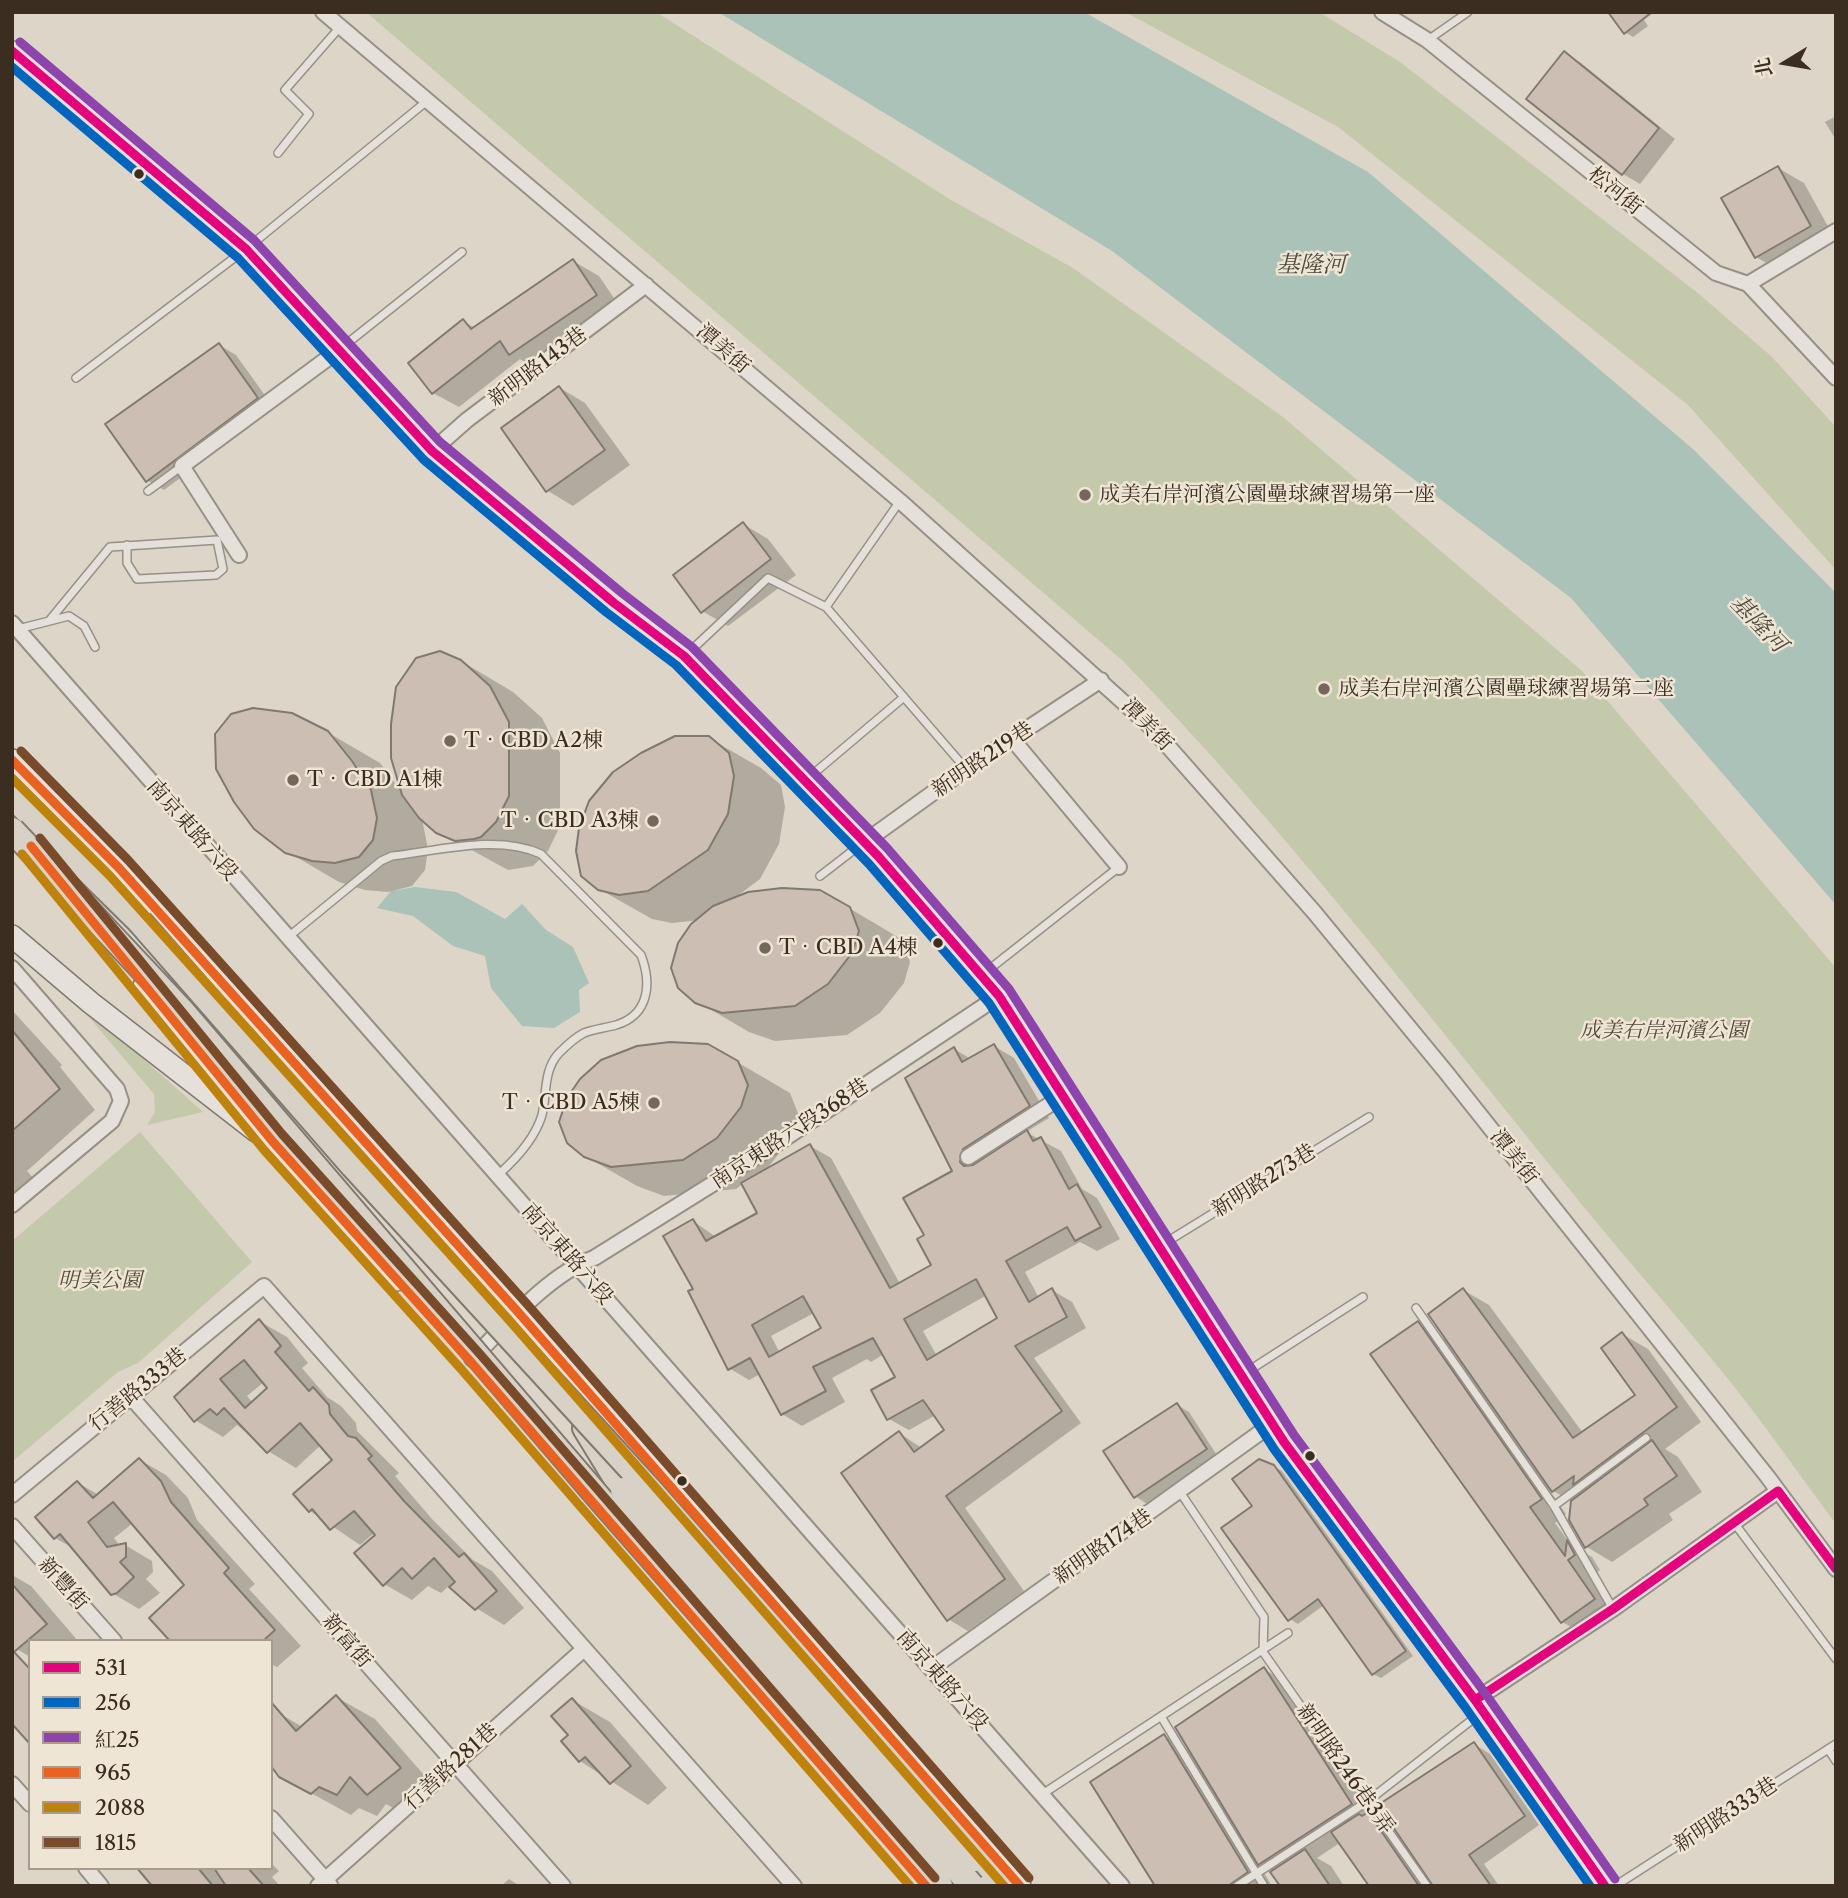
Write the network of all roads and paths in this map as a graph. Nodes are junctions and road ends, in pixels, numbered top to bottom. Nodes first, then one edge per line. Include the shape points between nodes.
1 (323, 12) edge
2 (1382, 12) edge
3 (1468, 12) edge
4 (340, 27) junction
5 (1427, 40) junction
6 (12, 51) edge
7 (427, 100) junction
8 (278, 153) dead end
9 (1836, 231) edge
10 (246, 248) junction
11 (462, 252) dead end
12 (1748, 284) junction
13 (646, 285) junction
14 (339, 350) junction
15 (76, 378) dead end
16 (1836, 378) edge
17 (432, 451) junction
18 (182, 466) junction
19 (148, 491) dead end
20 (900, 501) junction
21 (127, 545) junction
22 (239, 555) dead end
23 (827, 607) junction
24 (49, 621) junction
25 (15, 626) edge
26 (94, 647) dead end
27 (684, 656) junction
28 (1101, 680) junction
29 (904, 697) junction
30 (1013, 740) junction
31 (12, 760) edge
32 (966, 769) junction
33 (806, 780) junction
34 (12, 796) edge
35 (12, 821) edge
36 (12, 830) edge
37 (866, 841) junction
38 (1119, 867) joint
39 (820, 876) dead end
40 (12, 936) edge
41 (287, 938) junction
42 (12, 968) edge
43 (982, 975) junction
44 (999, 996) junction
45 (1063, 1096) junction
46 (1369, 1116) dead end
47 (273, 1142) junction
48 (968, 1157) dead end
49 (498, 1175) junction
50 (12, 1206) edge
51 (1160, 1246) junction
52 (576, 1264) junction
53 (1363, 1297) dead end
54 (1416, 1308) dead end
55 (518, 1312) junction
56 (470, 1361) junction
57 (1241, 1375) junction
58 (131, 1397) junction
59 (568, 1399) junction
60 (1272, 1424) junction
61 (546, 1436) junction
62 (1646, 1438) dead end
63 (623, 1490) junction
64 (1778, 1491) junction
65 (1180, 1492) junction
66 (12, 1495) edge
67 (1554, 1506) junction
68 (1735, 1524) junction
69 (12, 1526) edge
70 (1836, 1569) edge
71 (1613, 1609) junction
72 (1288, 1633) dead end
73 (112, 1639) edge
74 (584, 1649) junction
75 (1264, 1652) junction
76 (1836, 1659) edge
77 (932, 1668) junction
78 (834, 1677) junction
79 (1479, 1706) junction
80 (1161, 1718) junction
81 (783, 1724) junction
82 (1832, 1747) edge
83 (1836, 1761) edge
84 (455, 1764) junction
85 (12, 1784) edge
86 (1041, 1795) junction
87 (1368, 1801) junction
88 (28, 1802) edge
89 (273, 1820) edge
90 (88, 1870) edge
91 (1257, 1873) junction
92 (325, 1884) edge
93 (101, 1886) edge
94 (563, 1886) edge
95 (794, 1886) edge
96 (926, 1886) edge
97 (940, 1886) edge
98 (972, 1886) edge
99 (1000, 1886) edge
100 (1020, 1886) edge
101 (1122, 1886) edge
102 (1237, 1886) edge
103 (1264, 1886) edge
104 (1427, 1886) edge
105 (1605, 1886) edge
106 (1615, 1886) edge

1 - 4 street, 潭美街
2 - 5 street, 松河街
3 - 5 lane
4 - 7 street, 潭美街
4 - 8 lane via 285,90 309,114
5 - 12 street, 松河街 via 1716,273
6 - 10 street
7 - 10 lane
7 - 13 street, 潭美街
9 - 12 street
10 - 14 street
10 - 15 lane
11 - 14 lane
12 - 16 street, 松河街
13 - 17 street, 新明路143巷
13 - 20 street, 潭美街
14 - 17 street
14 - 18 street
17 - 27 street
18 - 19 lane
18 - 22 street
20 - 23 lane
20 - 28 street, 潭美街
21 - 21 lane via 127,563 136,579 216,575 223,569 217,540
21 - 24 lane via 110,547
23 - 27 lane via 768,578
23 - 29 lane
24 - 25 lane
24 - 26 lane via 69,616 84,626
25 - 41 street, 南京東路六段
27 - 33 street
28 - 30 street, 新明路219巷
28 - 64 street, 潭美街 via 1152,728 1314,912
29 - 32 lane
29 - 33 lane
30 - 32 street, 新明路219巷
30 - 38 street
31 - 55 main road via 119,868
32 - 37 street, 新明路219巷
33 - 37 street
34 - 59 highway, bridge via 141,922 353,1166
35 - 47 main road
36 - 61 highway, bridge via 183,1012
37 - 39 lane
37 - 43 street
38 - 43 lane
40 - 47 main road via 91,1003
41 - 49 street, 南京東路六段
41 - 49 lane via 392,856 495,845 541,854 641,955 648,973 642,1006 628,1020 583,1034 557,1055 534,1134
42 - 50 street via 117,1089 121,1101 112,1121
43 - 44 street
44 - 45 street
44 - 52 street, 南京東路六段368巷 via 775,1145 594,1258
45 - 48 street
45 - 51 street
46 - 51 lane, 新明路273巷
47 - 56 main road
49 - 52 street, 南京東路六段
51 - 57 street
52 - 55 street, 南京東路六段368巷
52 - 77 street, 南京東路六段
53 - 57 lane
54 - 67 lane
55 - 56 street, 南京東路六段368巷
55 - 78 main road
56 - 81 main road
57 - 60 street
58 - 66 street, 行善路333巷
58 - 74 street, 行善路333巷 via 264,1286
58 - 84 street, 新富街
59 - 63 highway, bridge
59 - 99 highway, bridge
60 - 65 street, 新明路174巷
60 - 79 street
61 - 63 highway, bridge
61 - 97 highway, bridge
62 - 67 lane
63 - 98 highway, bridge
64 - 68 street
64 - 70 street, 潭美街
65 - 75 lane via 1264,1617
65 - 77 street, 新明路174巷
67 - 71 lane
68 - 71 street
68 - 76 lane
69 - 73 street, 新豐街
71 - 79 street
72 - 75 lane
74 - 84 street, 行善路281巷
74 - 95 street
75 - 80 lane
75 - 87 lane, 新明路246巷3弄
77 - 86 street, 南京東路六段
78 - 81 main road
78 - 100 main road
79 - 87 lane
79 - 105 street
80 - 86 lane
80 - 91 lane
81 - 96 main road
82 - 83 lane
82 - 106 lane, 新明路333巷
84 - 92 street, 行善路281巷
84 - 94 street, 新富街
85 - 88 street
86 - 101 street, 南京東路六段
87 - 91 lane
87 - 104 lane, 新明路246巷3弄
89 - 92 street
90 - 93 street
91 - 102 lane
91 - 103 lane

